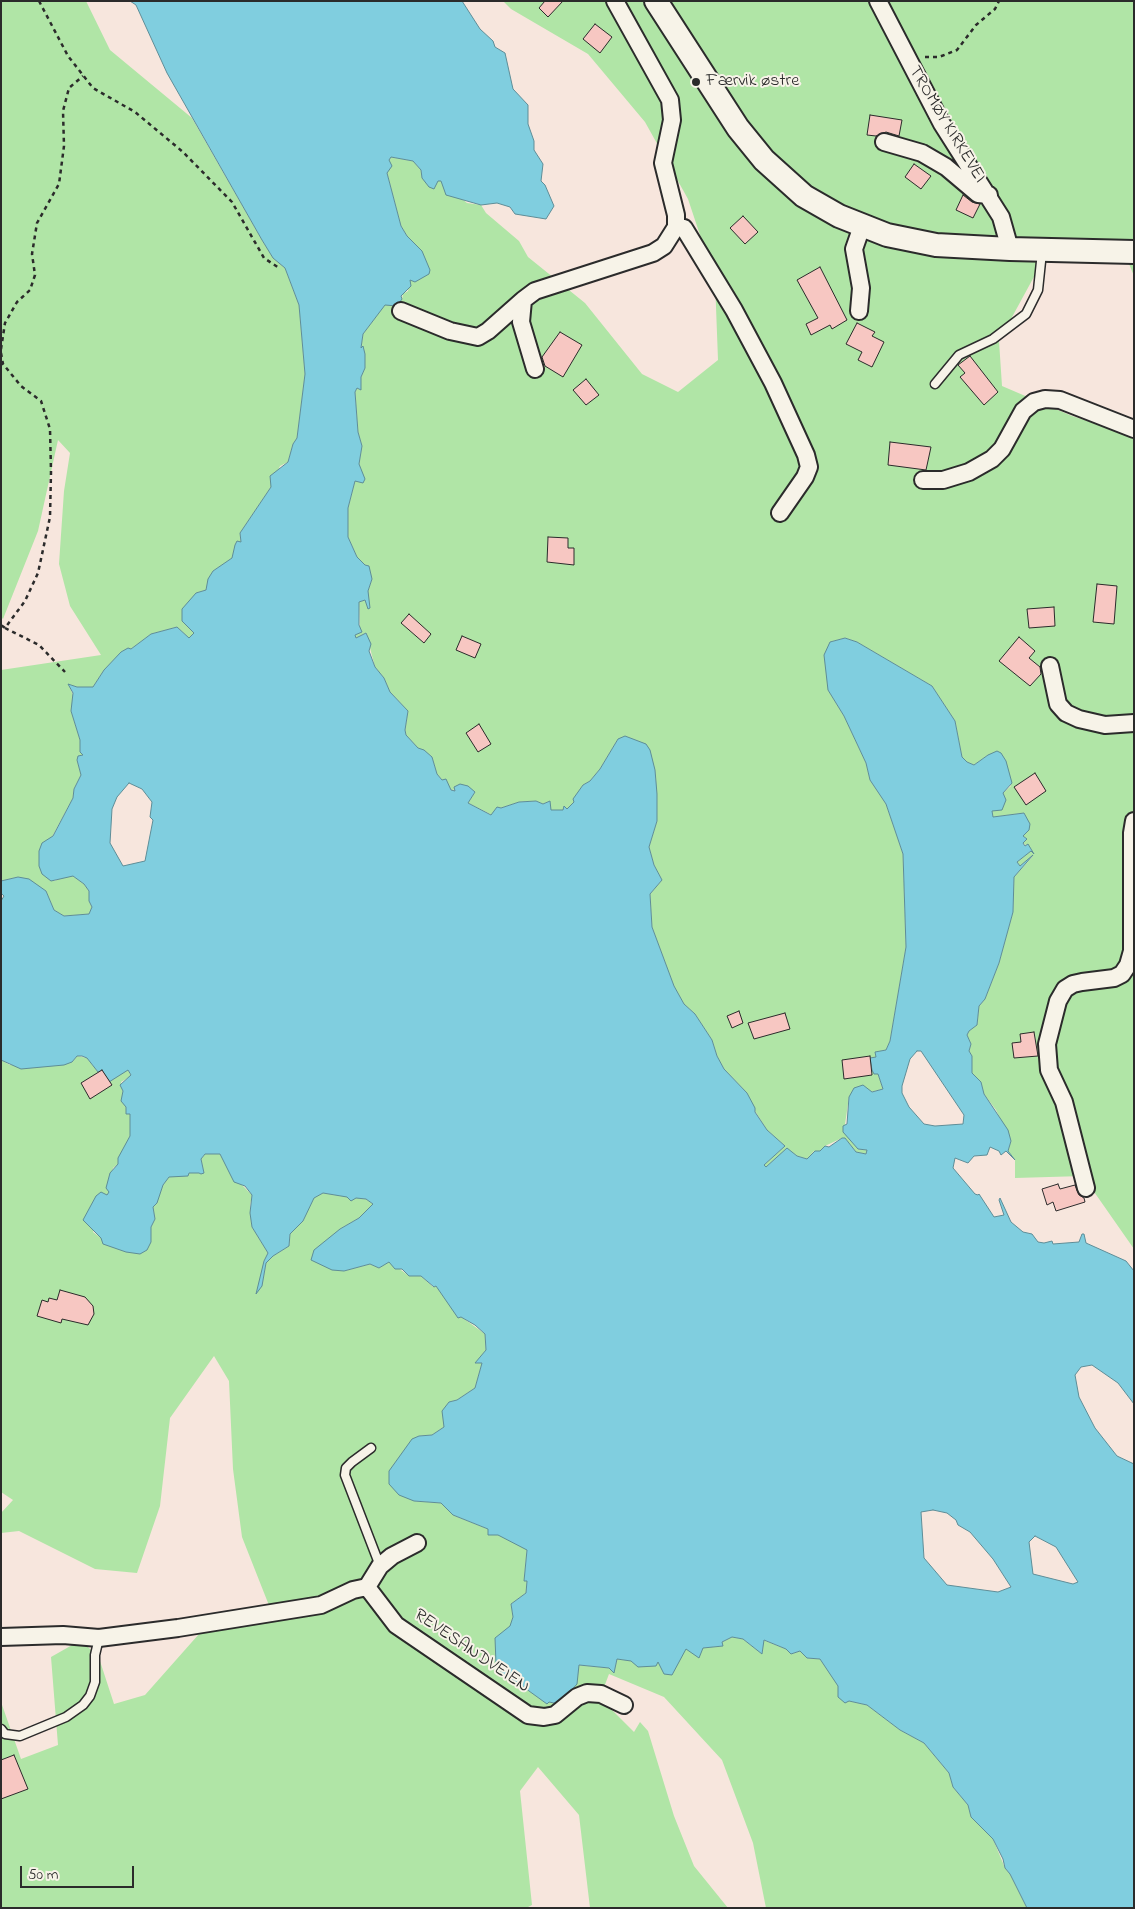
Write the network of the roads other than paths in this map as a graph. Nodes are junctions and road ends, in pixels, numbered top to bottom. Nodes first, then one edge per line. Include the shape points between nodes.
1 (615, 1) edge
2 (656, 1) edge
3 (878, 1) edge
4 (884, 142) dead end
5 (989, 195) junction
6 (862, 226) junction
7 (676, 227) junction
8 (1010, 250) junction
9 (1042, 250) junction
10 (1134, 252) edge
11 (523, 300) junction
12 (401, 311) dead end
13 (859, 311) dead end
14 (535, 369) dead end
15 (935, 384) dead end
16 (1134, 429) edge
17 (923, 480) dead end
18 (780, 513) dead end
19 (1050, 666) dead end
20 (1134, 723) edge
21 (1134, 821) edge
22 (1086, 1188) dead end
23 (371, 1448) dead end
24 (417, 1543) dead end
25 (380, 1566) junction
26 (367, 1587) junction
27 (1, 1637) edge
28 (99, 1638) junction
29 (624, 1705) dead end
30 (1, 1729) edge

1 - 7 street via 670,100 672,120 664,163
2 - 6 main road via 738,128 764,160 804,196
3 - 5 street, TROMØY KIRKEVEI via 942,124
4 - 5 street via 922,153 946,167 978,194
5 - 8 street, TROMØY KIRKEVEI via 1001,217
6 - 8 main road via 936,245
6 - 13 street via 854,249 861,288
7 - 11 street via 664,246 653,253 535,291
7 - 18 street via 684,228 734,310 774,383 806,455 809,467 805,477
8 - 9 main road
9 - 10 main road
9 - 15 lane via 1038,290 1026,314 992,339 959,356
11 - 12 street via 478,337 450,331
11 - 14 street via 521,322
16 - 17 street via 1060,400 1045,399 1034,402 1023,412 1002,449 992,459 969,472 943,480
19 - 20 street via 1058,704 1066,713 1105,725
21 - 22 street via 1132,951 1128,965 1122,974 1114,978 1082,982 1065,989 1058,1001 1047,1044 1048,1070 1064,1102
23 - 25 lane via 346,1468 345,1475
24 - 25 street
25 - 26 street
26 - 28 street via 321,1605 297,1610
26 - 29 street, REVESANDVEIEN via 396,1625 528,1715 544,1717 555,1714 587,1693 601,1694
27 - 28 street via 63,1635
28 - 30 lane via 95,1682 83,1705 66,1717 20,1736 4,1734

